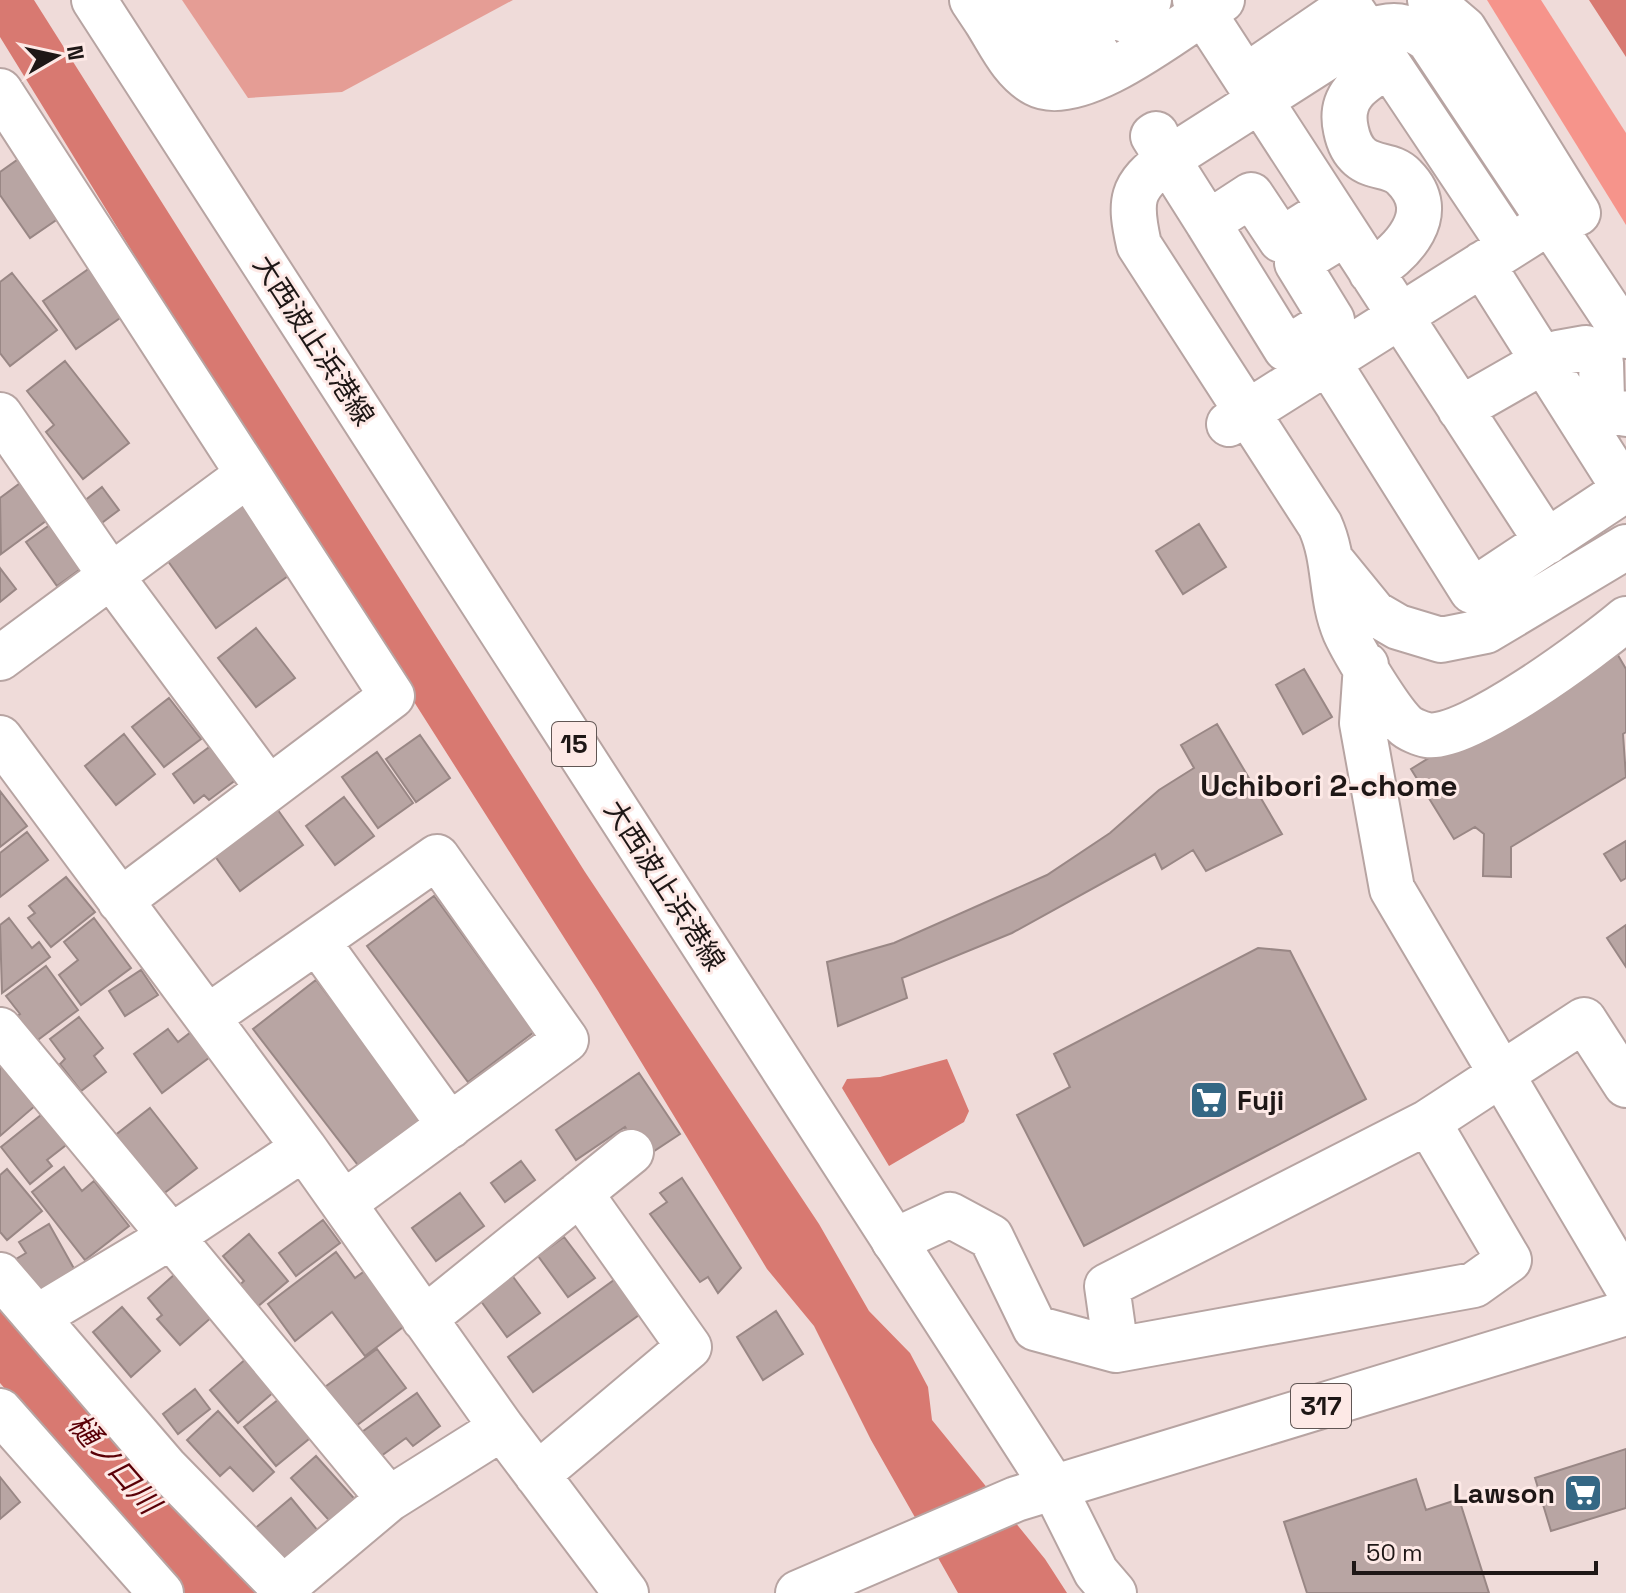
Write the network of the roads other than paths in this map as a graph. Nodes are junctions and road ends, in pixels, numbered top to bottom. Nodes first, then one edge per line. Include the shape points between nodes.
1 (94, 0) edge
2 (1149, 0) edge
3 (1430, 0) edge
4 (1206, 4) edge
5 (979, 10) edge
6 (1087, 20) edge
7 (1367, 26) edge
8 (1253, 90) junction
9 (0, 91) edge
10 (1287, 142) junction
11 (14, 147) edge
12 (1161, 147) junction
13 (1201, 212) junction
14 (1562, 214) junction
15 (1338, 221) junction
16 (1496, 255) junction
17 (1371, 272) junction
18 (1626, 283) edge
19 (1400, 316) junction
20 (1626, 336) edge
21 (1544, 362) junction
22 (1306, 363) junction
23 (1460, 409) junction
24 (1626, 414) edge
25 (0, 415) edge
26 (1237, 419) junction
27 (246, 476) junction
28 (1625, 489) edge
29 (1547, 542) junction
30 (1626, 547) edge
31 (1333, 563) junction
32 (111, 576) junction
33 (1472, 591) junction
34 (1626, 619) edge
35 (1398, 627) junction
36 (0, 658) edge
37 (1366, 665) junction
38 (0, 738) edge
39 (268, 788) junction
40 (120, 901) junction
41 (317, 941) junction
42 (208, 1017) junction
43 (0, 1030) edge
44 (1501, 1074) junction
45 (1626, 1085) edge
46 (1428, 1122) junction
47 (450, 1126) junction
48 (304, 1148) junction
49 (631, 1152) dead end
50 (580, 1193) junction
51 (344, 1203) junction
52 (172, 1236) junction
53 (894, 1241) junction
54 (0, 1275) edge
55 (1626, 1285) edge
56 (1626, 1313) edge
57 (37, 1317) junction
58 (424, 1319) junction
59 (1116, 1350) junction
60 (0, 1411) edge
61 (502, 1428) junction
62 (537, 1475) junction
63 (1035, 1494) junction
64 (389, 1499) junction
65 (285, 1590) edge
66 (161, 1593) edge
67 (626, 1593) edge
68 (798, 1593) edge
69 (1114, 1593) edge

1 - 53 main road, 大西波止浜港線 / 15
2 - 6 main road via 1144,15 1131,22 1110,15
3 - 14 main road via 1464,29
4 - 6 main road
4 - 8 main road
5 - 6 main road via 1016,69 1037,85 1060,89 1085,85
7 - 8 main road
7 - 14 main road via 1409,25 1429,40
7 - 16 main road
7 - 17 main road via 1363,82 1346,99 1347,138 1358,156 1407,179 1418,218 1397,255
8 - 10 main road
8 - 12 main road
9 - 11 main road
10 - 13 main road
10 - 15 main road
11 - 27 main road
12 - 13 main road
12 - 26 main road via 1126,154 1114,168 1105,209 1114,240
13 - 15 main road via 1251,195 1281,240
13 - 22 main road
14 - 16 main road
14 - 18 main road
14 - 20 main road
15 - 17 main road
15 - 22 main road via 1297,263 1332,320
16 - 19 main road
16 - 21 main road
17 - 19 main road
19 - 22 main road
19 - 23 main road
21 - 23 main road
21 - 24 main road via 1572,349 1594,352 1604,375 1602,399 1610,411
21 - 28 main road
22 - 26 main road
22 - 33 main road
23 - 29 main road
25 - 32 main road
26 - 31 main road via 1302,528
27 - 32 main road
27 - 39 main road via 392,696
28 - 29 main road
29 - 33 main road
30 - 35 main road via 1486,631 1441,640
31 - 35 main road via 1374,613
31 - 37 main road via 1345,632
32 - 36 main road
32 - 39 main road
33 - 35 main road via 1426,621
34 - 37 main road via 1579,659 1453,732 1428,736 1406,727
37 - 44 main road via 1362,723 1392,889
38 - 40 main road
39 - 40 main road
40 - 42 main road
41 - 42 main road
41 - 47 main road
41 - 47 main road via 437,857 566,1040
42 - 48 main road
43 - 52 main road
44 - 45 main road via 1584,1020
44 - 46 main road
44 - 55 main road
46 - 59 main road via 1107,1286
46 - 59 main road via 1509,1260 1474,1285
47 - 51 main road
48 - 51 main road
48 - 52 main road
49 - 50 main road
50 - 58 main road
50 - 62 main road via 689,1347
51 - 58 main road
52 - 57 main road
52 - 64 main road
53 - 59 main road via 950,1215 991,1237 1035,1328
53 - 63 main road, 大西波止浜港線 / 15
54 - 57 main road
56 - 63 main road, 317
57 - 65 main road via 165,1467
58 - 61 main road
60 - 66 main road
61 - 62 main road
61 - 64 main road
62 - 67 main road
63 - 68 main road, 317
63 - 69 main road, 大西波止浜港線
64 - 65 main road

